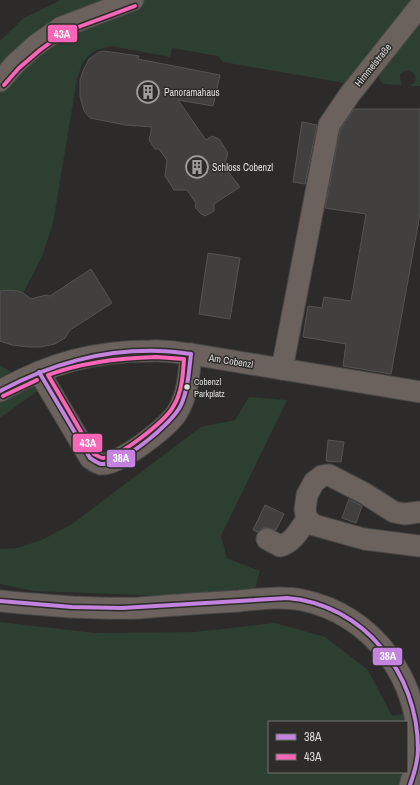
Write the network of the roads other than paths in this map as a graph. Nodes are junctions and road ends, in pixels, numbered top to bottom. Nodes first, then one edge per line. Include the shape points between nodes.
1 (133, 0) edge
2 (420, 6) edge
3 (0, 81) edge
4 (191, 354) junction
5 (282, 369) junction
6 (39, 372) junction
7 (0, 391) edge
8 (420, 392) edge
9 (420, 512) edge
10 (307, 518) junction
11 (267, 539) dead end
12 (420, 546) edge
13 (0, 601) edge
14 (410, 785) edge

1 - 3 street via 62,27 36,44
2 - 5 street, Himmelstraße via 329,124
4 - 5 street, Am Cobenzl
4 - 6 street, Am Cobenzl via 153,350 109,353 62,363
4 - 6 street via 186,391 171,421 124,456 101,464 90,458
5 - 8 street, Am Cobenzl
6 - 7 street, Am Cobenzl
9 - 10 street via 394,512 330,474 314,482 305,510
10 - 11 street via 286,545 280,546
10 - 12 street via 314,525 364,539
13 - 14 street via 93,608 136,608 270,599 300,600 331,609 366,630 379,642 403,678 414,708 417,732 416,766

